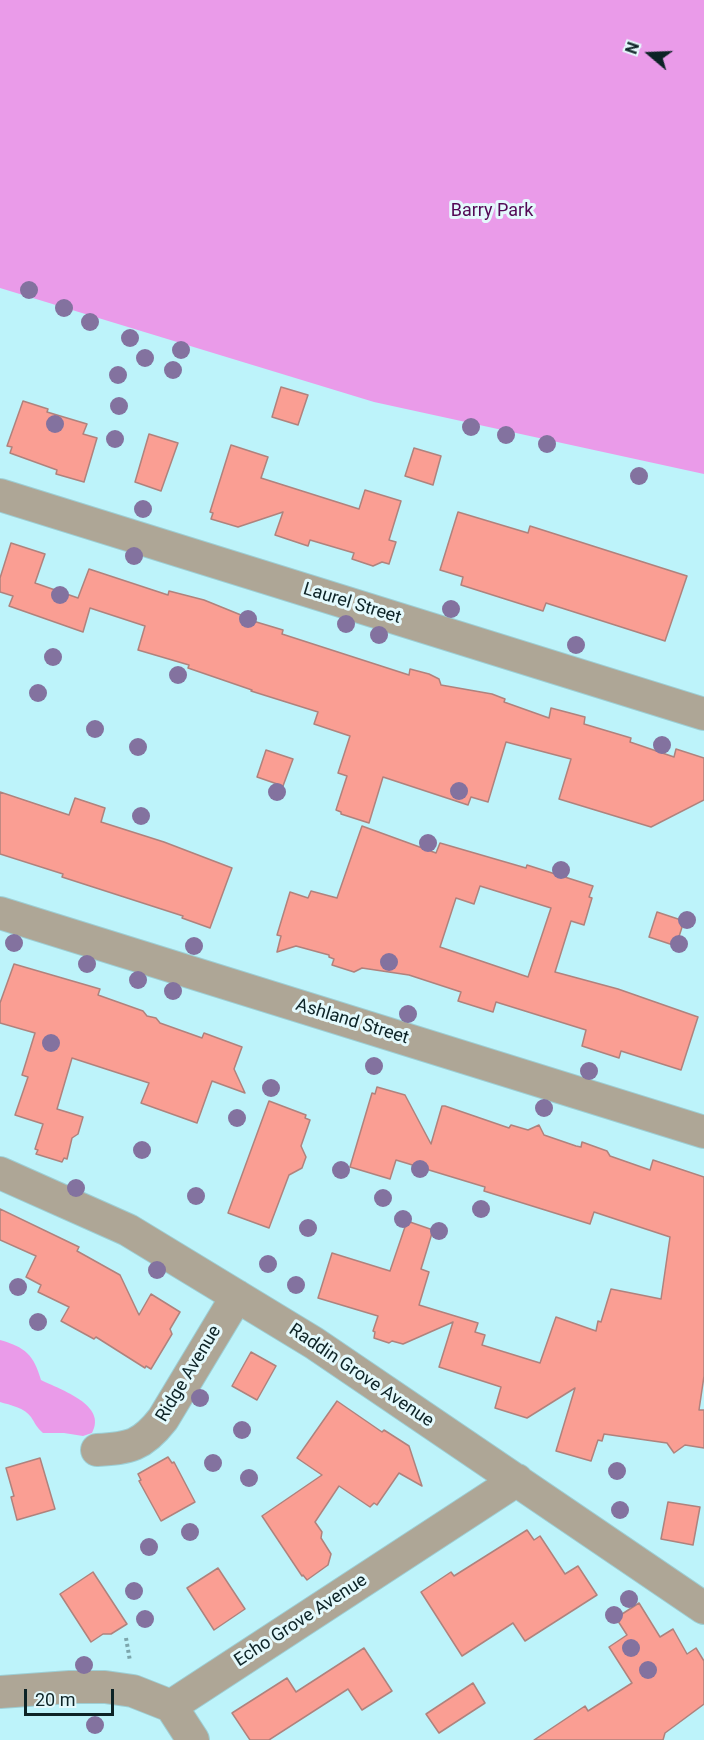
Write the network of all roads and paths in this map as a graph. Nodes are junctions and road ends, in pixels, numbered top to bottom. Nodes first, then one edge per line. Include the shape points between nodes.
1 (0, 495) edge
2 (704, 714) edge
3 (0, 913) edge
4 (704, 1132) edge
5 (0, 1173) edge
6 (237, 1296) junction
7 (97, 1450) dead end
8 (517, 1480) junction
9 (704, 1608) edge
10 (126, 1638) dead end
11 (132, 1671) dead end
12 (0, 1692) edge
13 (171, 1706) junction
14 (193, 1740) edge

1 - 2 street, Laurel Street
3 - 4 street, Ashland Street
5 - 6 street, Raddin Grove Avenue via 128,1230
6 - 7 street, Ridge Avenue via 150,1436 124,1448
6 - 8 street, Raddin Grove Avenue via 328,1352
8 - 9 street, Raddin Grove Avenue
8 - 13 street, Echo Grove Avenue
10 - 11 path
12 - 13 street via 105,1686 133,1691
13 - 14 street

